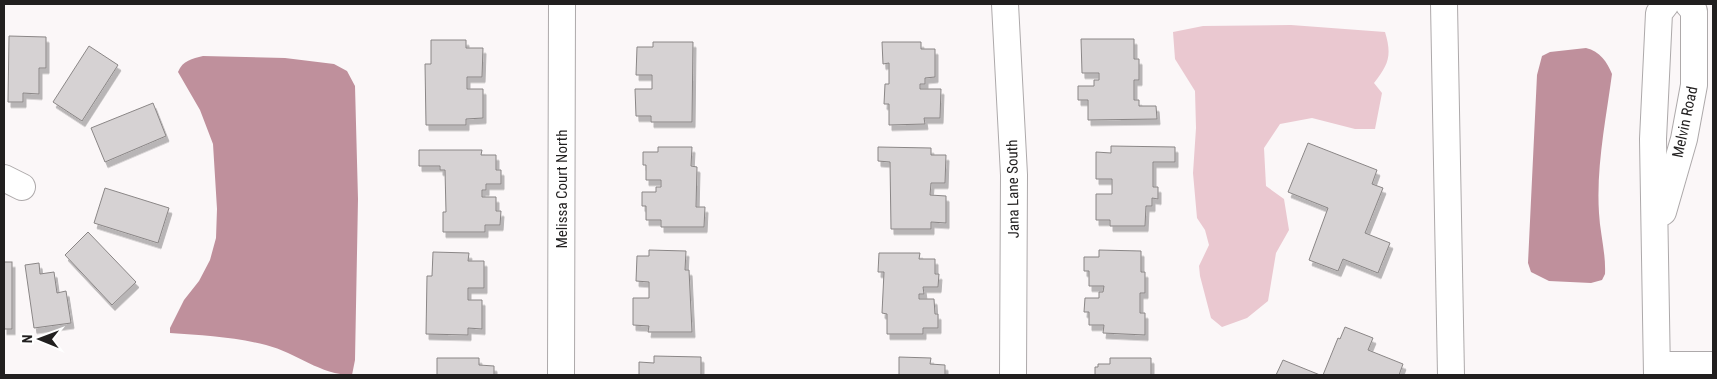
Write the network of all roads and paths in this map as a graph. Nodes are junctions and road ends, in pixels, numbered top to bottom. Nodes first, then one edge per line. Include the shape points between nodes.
1 (562, 4) edge
2 (1005, 4) edge
3 (1444, 4) edge
4 (1666, 4) edge
5 (1688, 4) edge
6 (1655, 239) junction
7 (1713, 365) edge
8 (1657, 370) edge
9 (562, 375) edge
10 (1013, 375) edge
11 (1451, 375) edge

1 - 9 street, Melissa Court North
2 - 10 street, Jana Lane South via 1014,175
3 - 11 street
4 - 6 street, Melvin Road via 1659,13 1653,139
5 - 6 street, Melvin Road via 1694,11 1694,85 1684,139
6 - 8 street, Melvin Road
7 - 8 street

